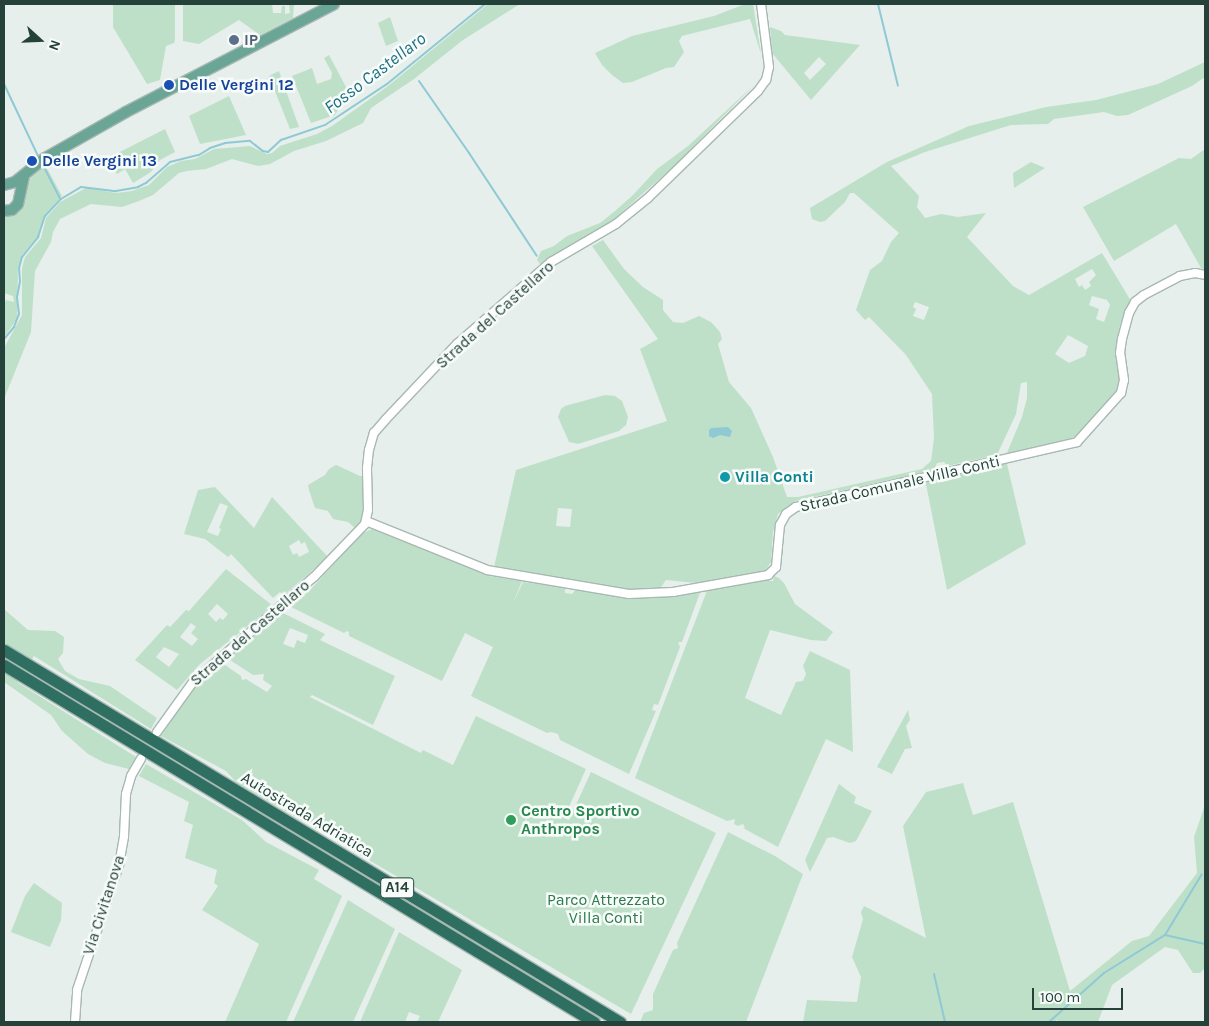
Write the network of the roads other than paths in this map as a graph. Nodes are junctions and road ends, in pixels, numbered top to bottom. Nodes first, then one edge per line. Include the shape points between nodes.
1 (334, 4) edge
2 (761, 4) edge
3 (24, 176) junction
4 (6, 185) edge
5 (20, 195) junction
6 (4, 211) edge
7 (1205, 275) edge
8 (366, 520) junction
9 (4, 650) edge
10 (4, 665) edge
11 (157, 732) dead end
12 (141, 759) dead end
13 (75, 1022) edge
14 (594, 1022) edge
15 (620, 1022) edge

1 - 3 main road via 126,112 41,161
2 - 8 street, Strada del Castellaro via 769,67 762,86 648,198 616,224 552,262 457,344 386,419 374,433 369,450
3 - 4 main road
3 - 5 main road
4 - 5 main road via 15,188
5 - 6 main road via 16,208
7 - 8 street, Strada Comunale Villa Conti via 1180,276 1135,302 1122,339 1120,353 1124,380 1121,393 1077,442 796,507 786,514 780,525 776,567 768,575 673,592 629,594 487,570
8 - 11 street, Strada del Castellaro via 314,577 193,682
9 - 15 highway, Autostrada Adriatica / A14
10 - 14 highway, Autostrada Adriatica / A14
12 - 13 street, Via Civitanova via 126,794 119,866 77,990

